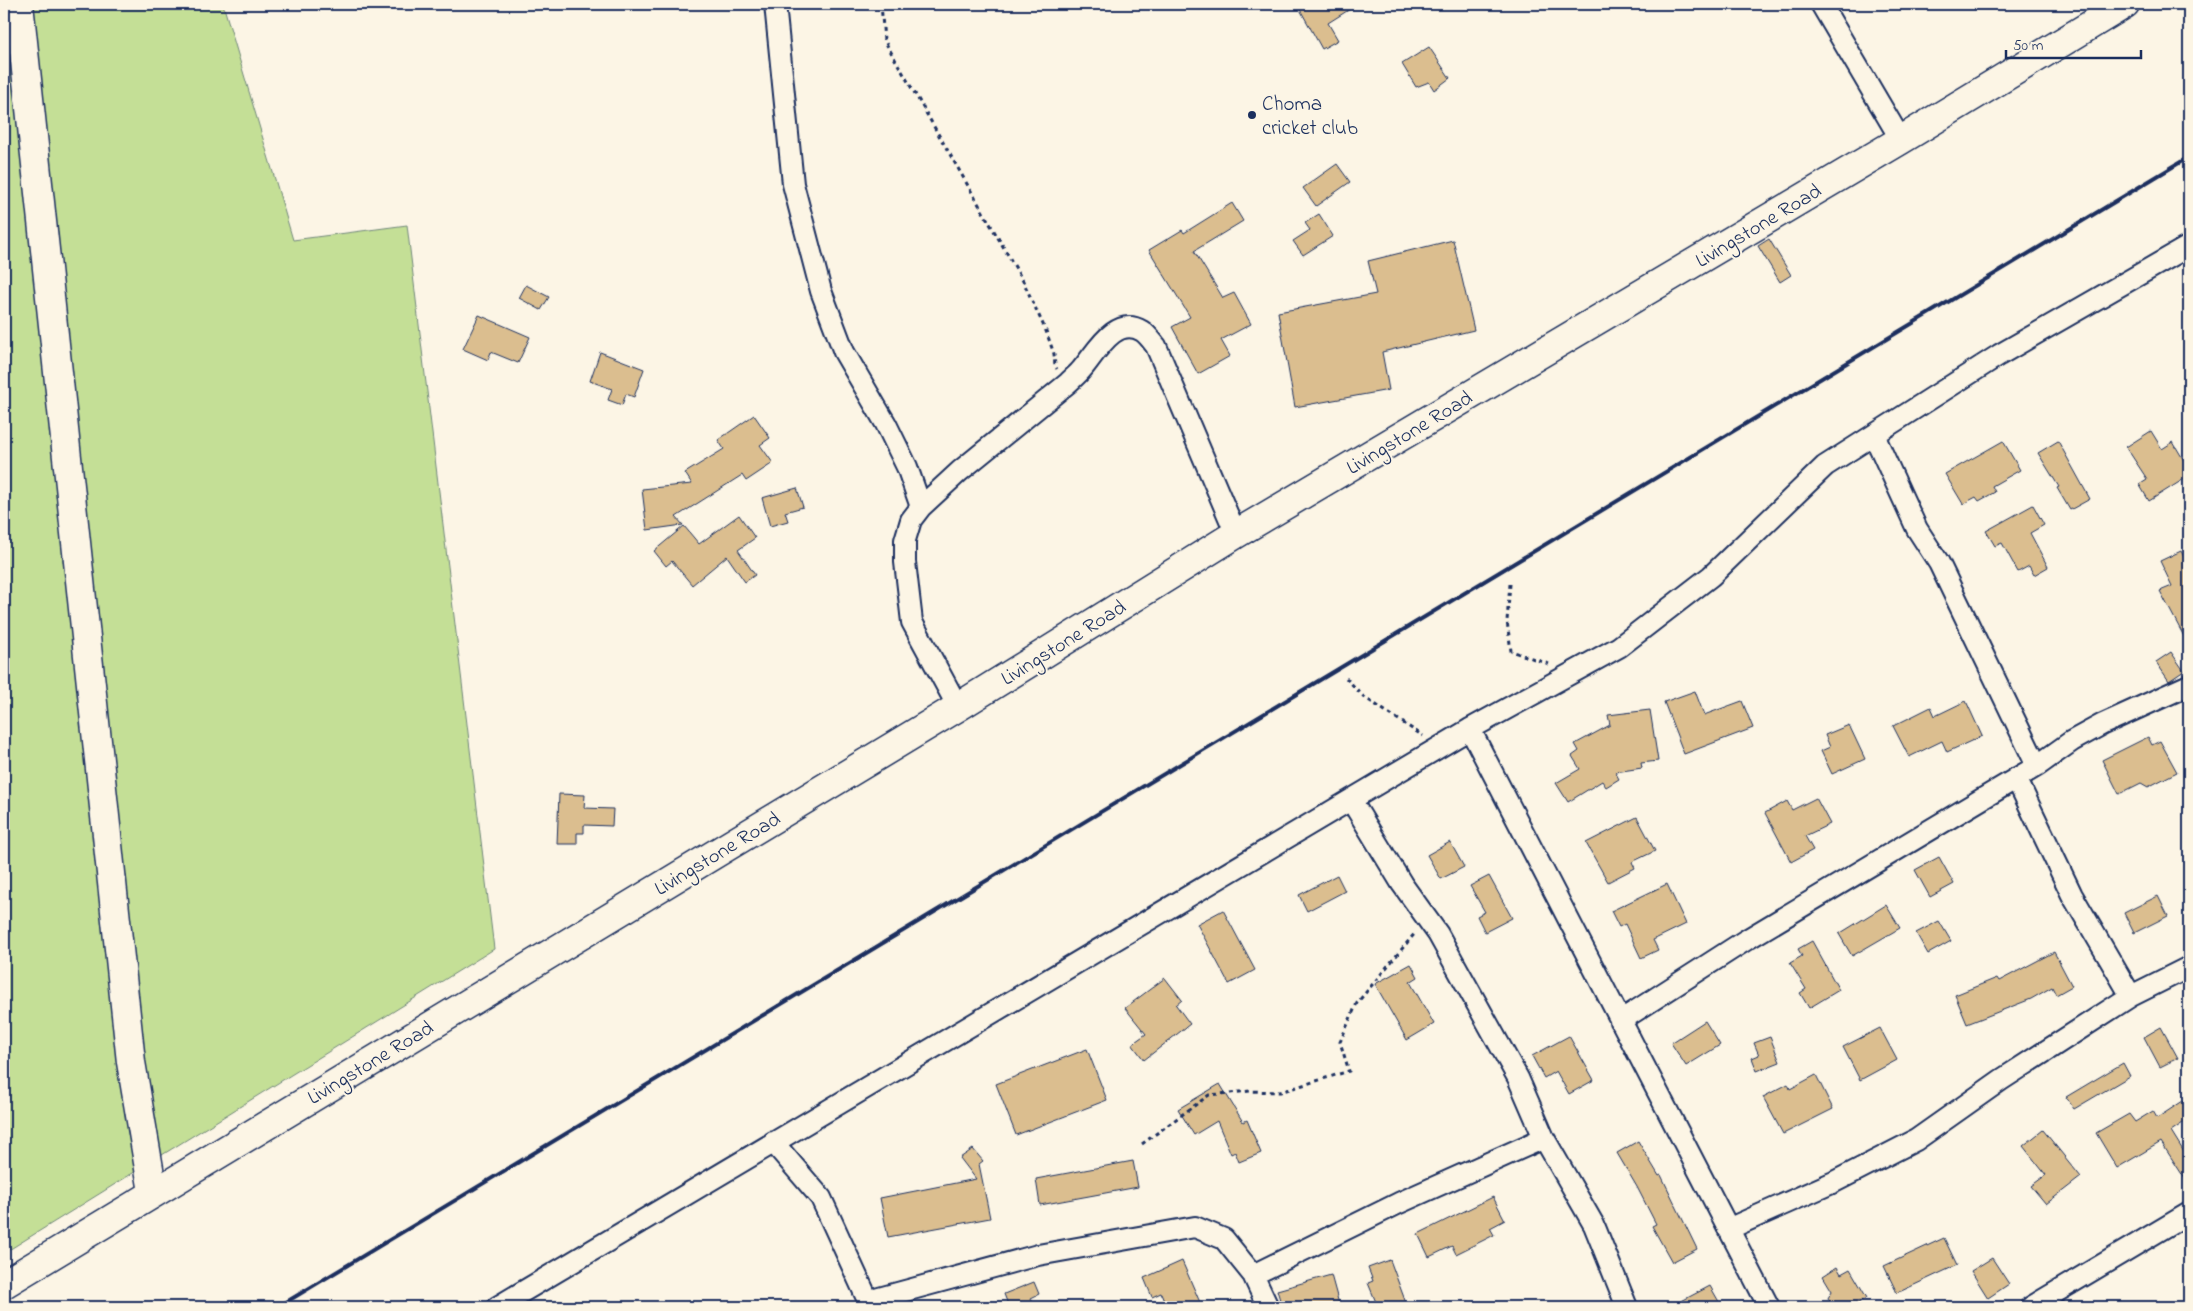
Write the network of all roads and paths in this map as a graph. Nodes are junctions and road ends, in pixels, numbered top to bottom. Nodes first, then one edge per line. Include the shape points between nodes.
1 (19, 4) edge
2 (776, 4) edge
3 (881, 4) edge
4 (1821, 4) edge
5 (2124, 4) edge
6 (1901, 140) junction
7 (2189, 246) edge
8 (1068, 383) junction
9 (1874, 435) junction
10 (921, 506) junction
11 (1236, 534) junction
12 (1510, 584) dead end
13 (1547, 672) dead end
14 (1346, 678) dead end
15 (2189, 686) edge
16 (958, 707) junction
17 (1470, 729) junction
18 (1440, 747) junction
19 (2037, 766) junction
20 (2016, 778) junction
21 (1351, 800) junction
22 (1427, 919) junction
23 (2189, 967) edge
24 (2131, 996) junction
25 (1620, 1021) junction
26 (1544, 1138) junction
27 (773, 1142) junction
28 (1142, 1144) dead end
29 (152, 1192) junction
30 (2189, 1213) edge
31 (1728, 1229) junction
32 (1253, 1275) junction
33 (4, 1284) edge
34 (869, 1304) edge
35 (497, 1307) edge
36 (1268, 1307) edge
37 (1627, 1307) edge
38 (1769, 1307) edge
39 (2031, 1307) edge

1 - 29 main road via 130,1052
2 - 10 street via 793,184 821,291 844,352 907,466
3 - 8 path via 884,40 1023,282 1046,331 1055,366
4 - 6 street
5 - 6 main road, Livingstone Road
6 - 11 main road, Livingstone Road
7 - 9 street via 2000,355
8 - 10 street
8 - 11 street via 1106,338 1118,330 1132,328 1143,332 1156,346
9 - 17 street via 1825,466 1711,576 1618,646
9 - 19 street via 1917,529 1938,563
10 - 16 street via 911,520 905,540 907,593 912,622
11 - 16 main road, Livingstone Road
12 - 13 path via 1507,621 1511,651 1554,666
14 - 18 path via 1364,697
15 - 19 street via 2103,724
16 - 29 main road, Livingstone Road
17 - 18 street
17 - 25 street
18 - 21 street
19 - 20 street
20 - 24 street via 2072,896
20 - 25 street via 1746,940
21 - 22 street
21 - 27 street
22 - 26 street via 1518,1078
22 - 28 path via 1357,1003 1340,1042 1349,1071 1280,1092 1209,1095
23 - 24 street
24 - 31 street via 2001,1080 1916,1140 1834,1182
25 - 31 street
26 - 32 street
26 - 37 street via 1594,1225
27 - 34 street via 821,1198
27 - 35 street
29 - 33 main road, Livingstone Road
30 - 39 street
31 - 38 street
32 - 34 street via 1224,1239 1195,1227 1038,1255
32 - 36 street

